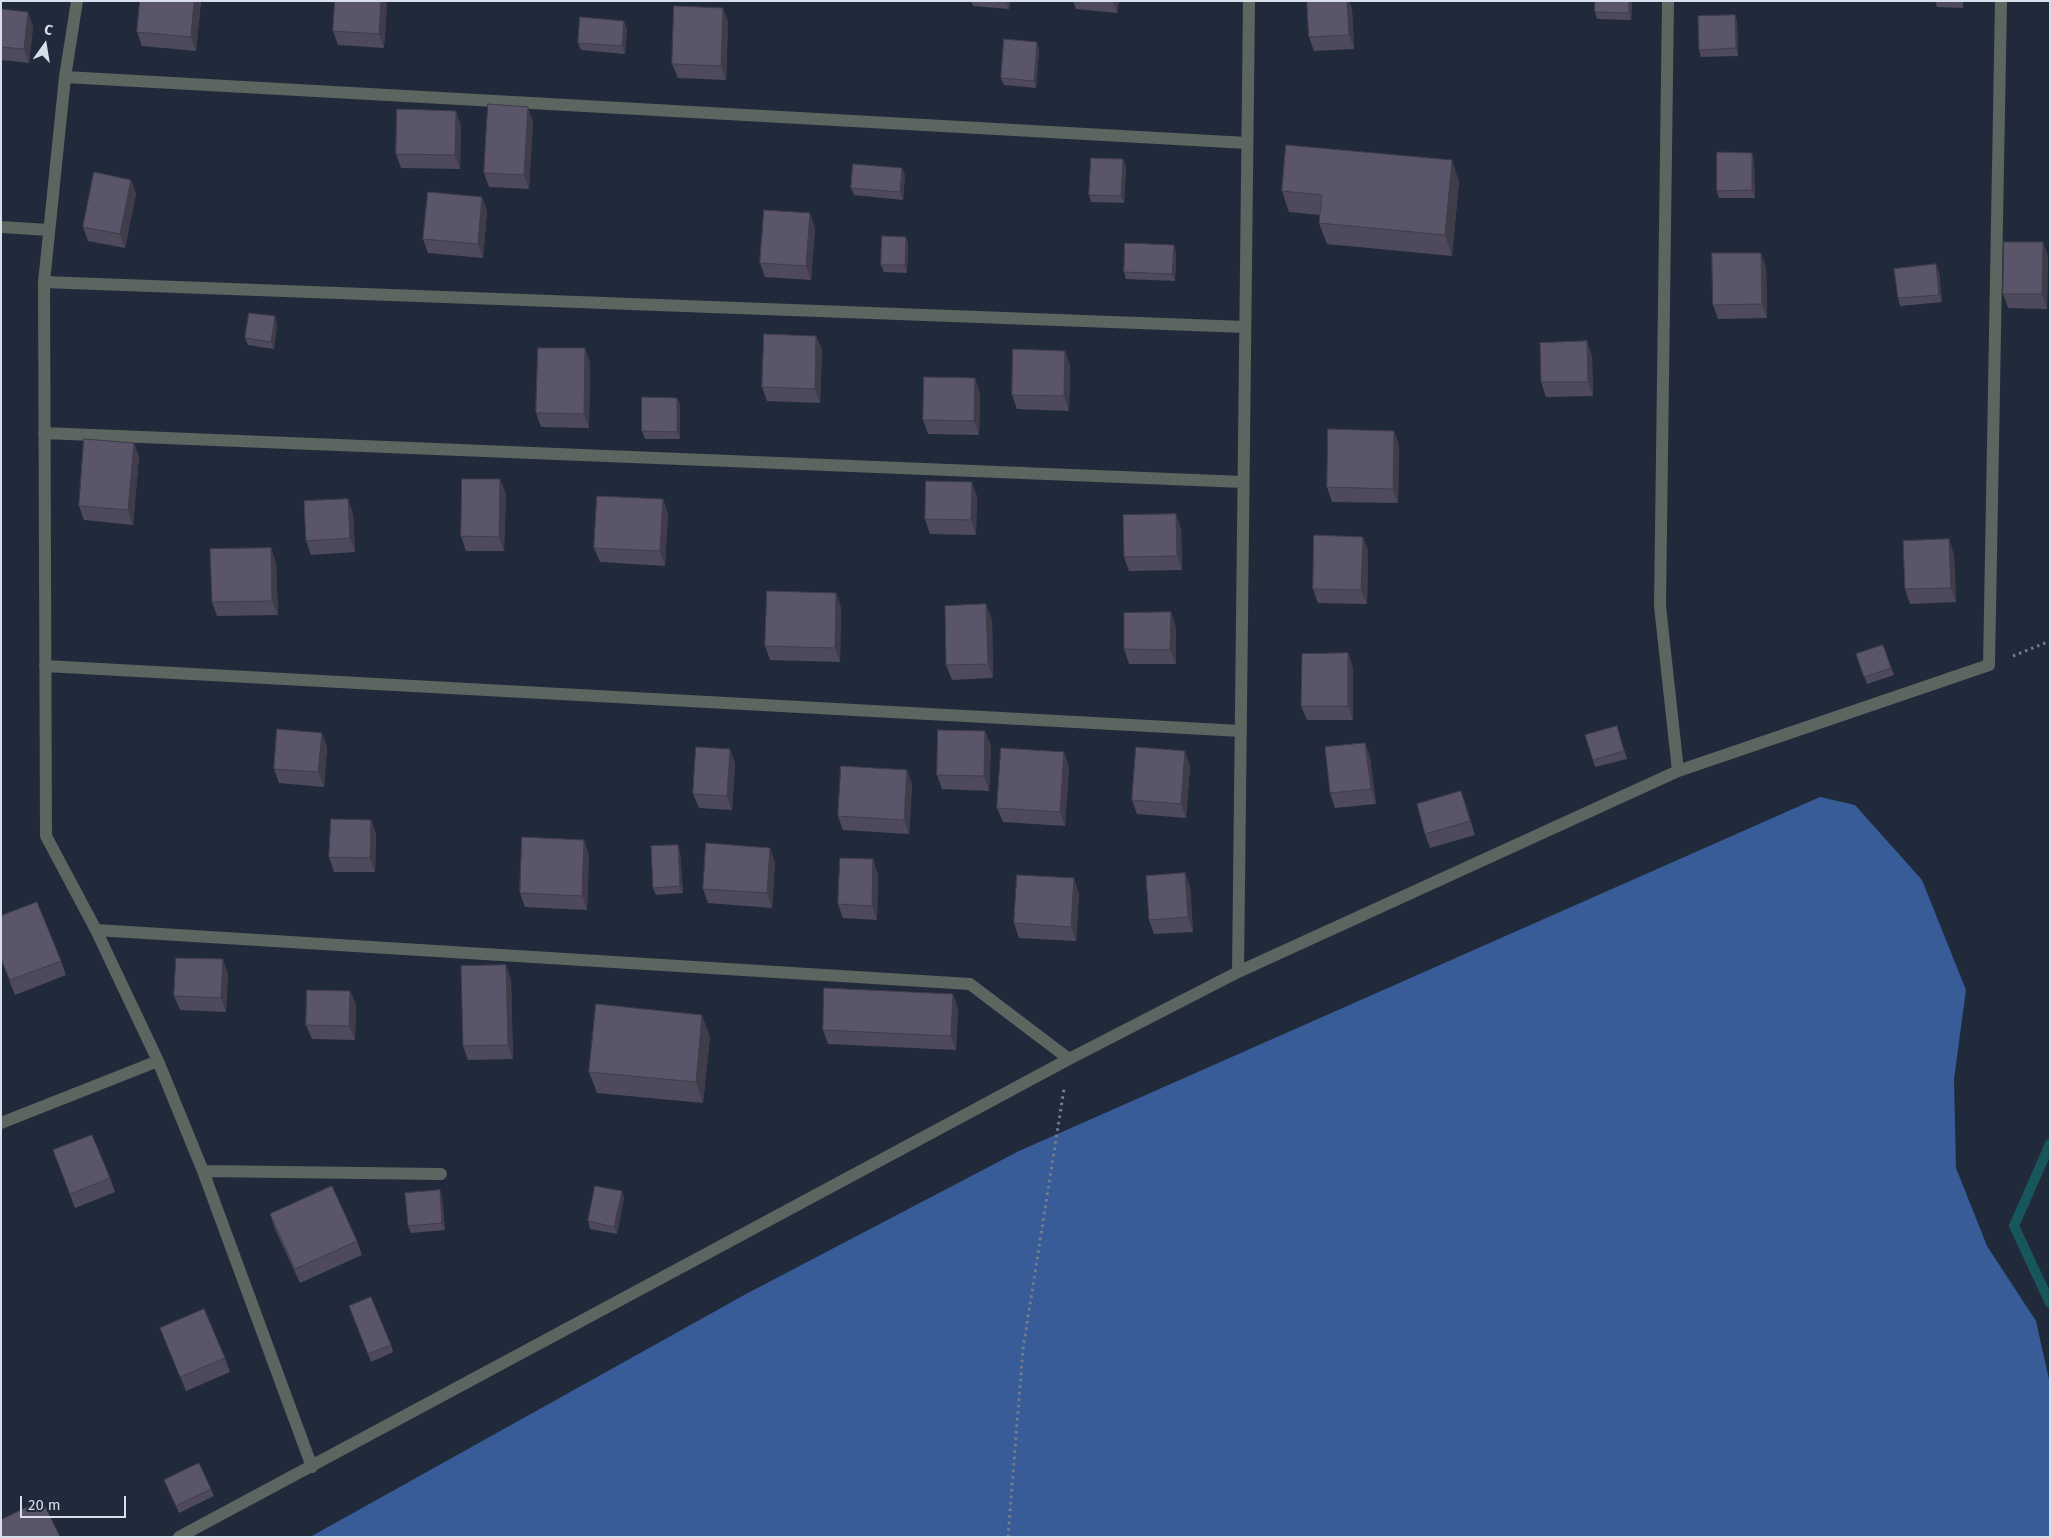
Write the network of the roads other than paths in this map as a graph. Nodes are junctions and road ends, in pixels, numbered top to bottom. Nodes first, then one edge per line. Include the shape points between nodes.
1 (77, 1) edge
2 (1249, 1) edge
3 (1668, 1) edge
4 (2001, 1) edge
5 (66, 77) junction
6 (1247, 143) junction
7 (1, 227) edge
8 (49, 230) junction
9 (44, 282) junction
10 (1245, 327) junction
11 (44, 433) junction
12 (1244, 482) junction
13 (45, 666) junction
14 (1241, 731) junction
15 (1678, 771) junction
16 (96, 930) junction
17 (1238, 972) junction
18 (1069, 1059) junction
19 (158, 1061) junction
20 (1, 1123) edge
21 (203, 1171) junction
22 (441, 1174) dead end
23 (312, 1467) junction
24 (179, 1537) edge

1 - 5 street
2 - 6 street
3 - 15 street via 1660,606
4 - 15 street via 1989,665
5 - 6 street
5 - 8 street
6 - 10 street
7 - 8 street
8 - 9 street
9 - 10 street
9 - 11 street
10 - 12 street
11 - 12 street
11 - 13 street
12 - 14 street
13 - 14 street
13 - 16 street via 46,836
14 - 17 street
15 - 17 street
16 - 18 street via 970,984
16 - 19 street
17 - 18 street
18 - 23 street
19 - 20 street
19 - 21 street
21 - 22 street
21 - 23 street
23 - 24 street

